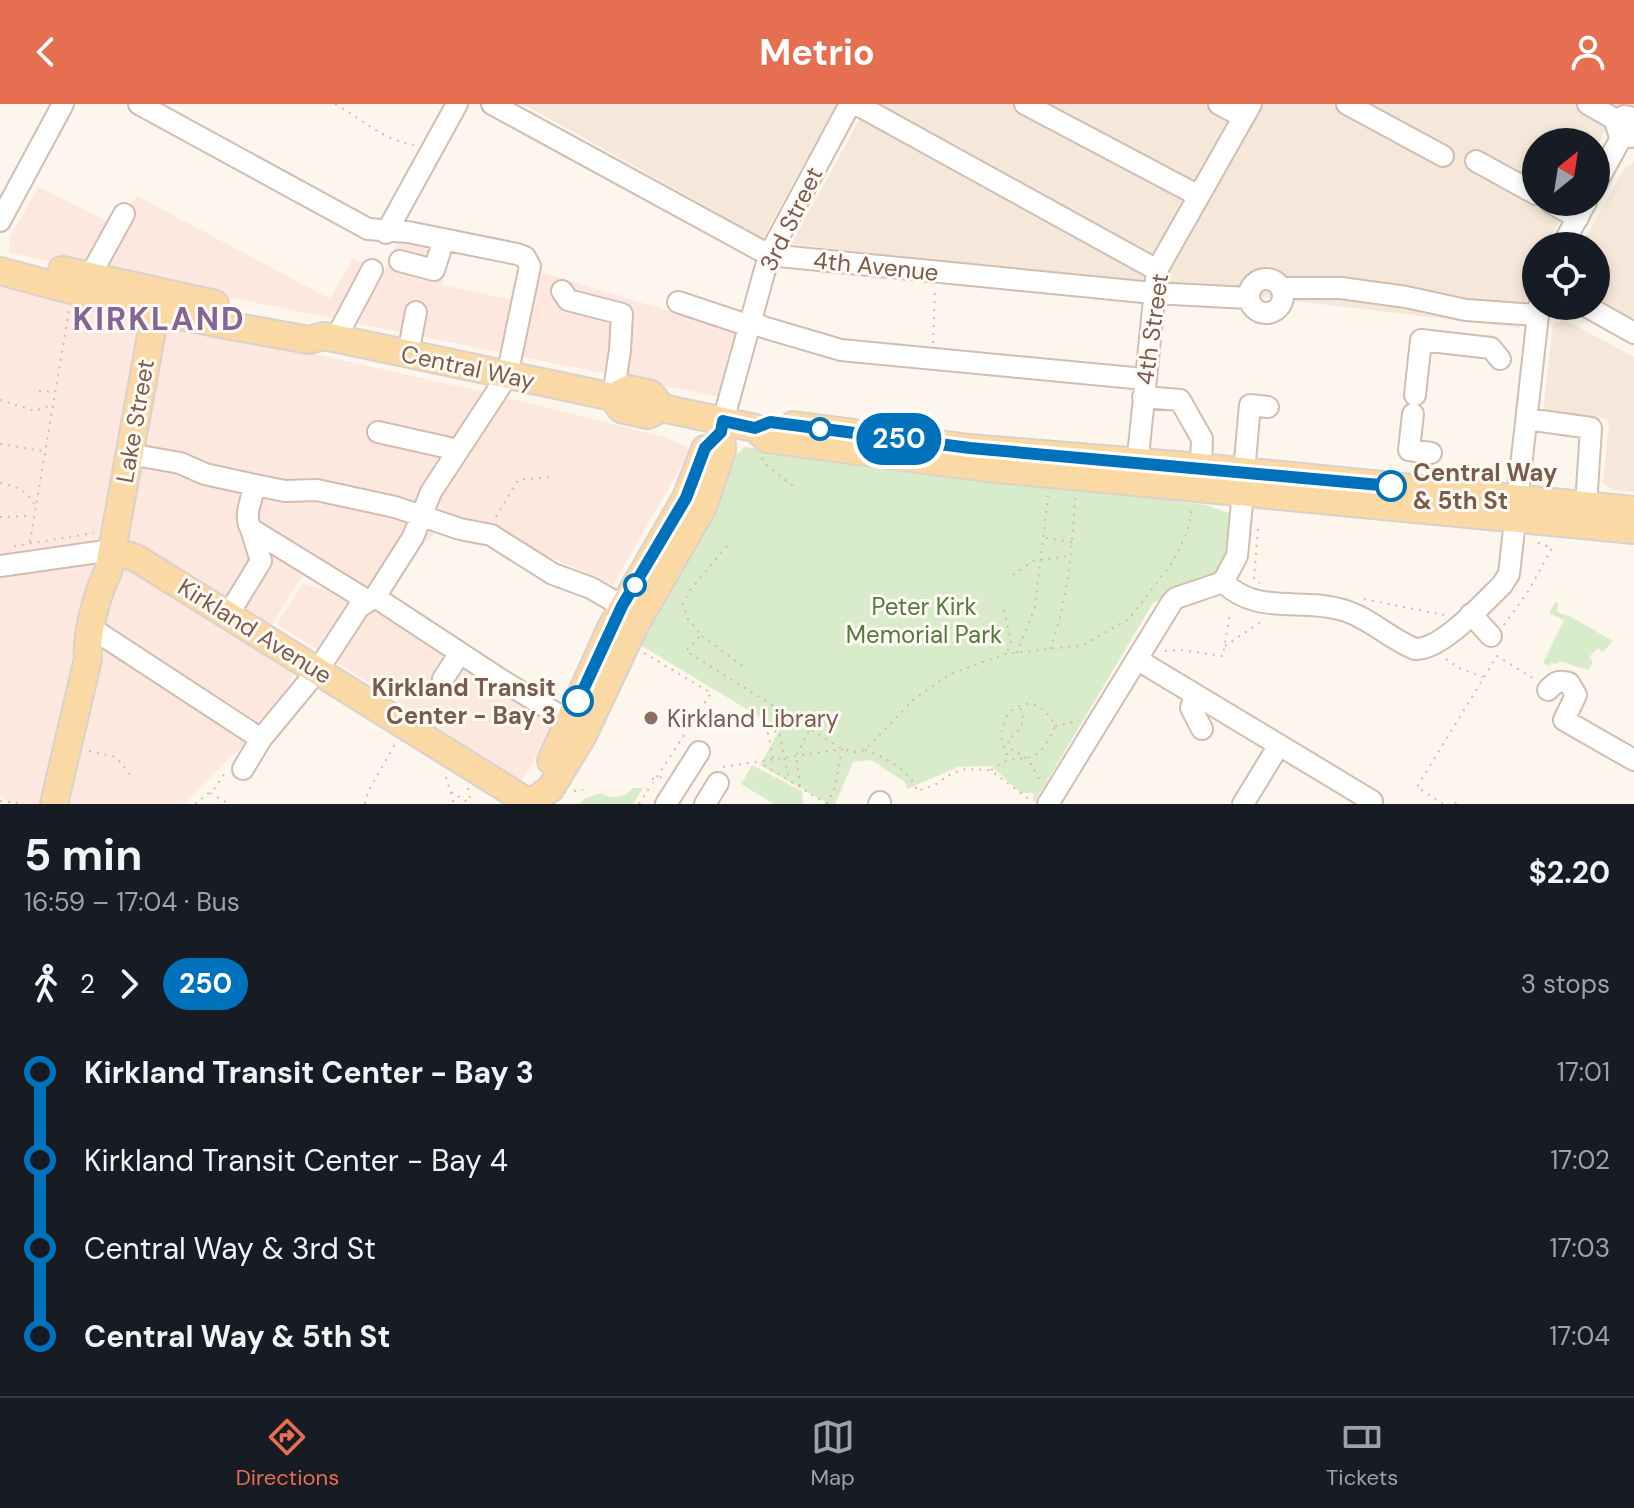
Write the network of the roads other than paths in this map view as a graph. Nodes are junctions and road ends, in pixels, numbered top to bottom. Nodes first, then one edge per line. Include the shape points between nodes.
1 (63, 104) edge
2 (139, 104) edge
3 (457, 104) edge
4 (492, 104) edge
5 (850, 104) edge
6 (856, 104) edge
7 (1025, 104) edge
8 (1219, 104) edge
9 (1347, 104) edge
10 (1588, 104) edge
11 (1247, 111) edge
12 (1629, 124) edge
13 (1443, 156) dead end
14 (1610, 159) edge
15 (1476, 161) dead end
16 (1522, 186) edge
17 (1199, 196) junction
18 (124, 214) dead end
19 (0, 221) edge
20 (386, 233) junction
21 (444, 239) junction
22 (0, 255) edge
23 (769, 255) junction
24 (400, 261) dead end
25 (372, 270) dead end
26 (1157, 270) junction
27 (0, 271) edge
28 (90, 276) junction
29 (562, 291) dead end
30 (1153, 293) junction
31 (158, 301) junction
32 (678, 302) dead end
33 (1522, 311) edge
34 (416, 312) dead end
35 (1537, 320) edge
36 (1610, 320) edge
37 (750, 323) junction
38 (275, 326) junction
39 (1634, 333) edge
40 (330, 337) junction
41 (408, 354) junction
42 (1500, 359) dead end
43 (507, 376) junction
44 (1144, 388) junction
45 (613, 397) junction
46 (1268, 407) dead end
47 (1527, 419) junction
48 (722, 426) junction
49 (378, 432) dead end
50 (458, 450) junction
51 (1431, 453) dead end
52 (129, 454) junction
53 (1201, 467) junction
54 (1136, 471) junction
55 (1244, 482) junction
56 (255, 485) junction
57 (1586, 505) junction
58 (1634, 510) edge
59 (421, 517) junction
60 (1522, 517) junction
61 (251, 529) junction
62 (1634, 530) edge
63 (107, 551) junction
64 (0, 566) edge
65 (1223, 582) junction
66 (371, 599) junction
67 (622, 606) junction
68 (1471, 614) junction
69 (228, 615) junction
70 (99, 633) junction
71 (1495, 643) road end
72 (460, 653) junction
73 (88, 659) junction
74 (1138, 660) junction
75 (318, 670) junction
76 (443, 679) dead end
77 (1542, 685) road end
78 (1195, 695) junction
79 (569, 721) junction
80 (1202, 729) dead end
81 (261, 739) junction
82 (1279, 745) junction
83 (699, 752) dead end
84 (1634, 760) edge
85 (235, 769) road end
86 (718, 783) dead end
87 (1046, 796) edge
88 (1372, 801) dead end
89 (54, 804) edge
90 (530, 804) edge
91 (666, 804) edge
92 (705, 804) edge
93 (1243, 804) edge

1 - 19 street
2 - 20 street via 368,229
3 - 20 street
4 - 23 street, 4th Avenue
5 - 23 street, 3rd Street
6 - 26 street
7 - 17 street
8 - 11 street
9 - 13 street
10 - 12 street
11 - 17 street, 4th Street
12 - 14 street
15 - 16 street
17 - 26 street, 4th Street
18 - 28 street
20 - 21 street
21 - 24 street via 434,270
21 - 43 street via 517,254 530,266
22 - 28 main road, Central Way
23 - 30 street, 4th Avenue
23 - 37 street, 3rd Street
25 - 40 street
26 - 30 street, 4th Street
27 - 31 main road, Central Way
28 - 31 main road, Central Way
29 - 45 street via 568,300 622,314
30 - 33 street, 4th Avenue via 1249,298 1258,311 1269,312 1279,307 1284,290 1341,288 1466,310
30 - 44 street, 4th Street
31 - 38 main road, Central Way
31 - 38 main road, Central Way via 192,327 224,334
31 - 52 main road, Lake Street
32 - 37 street
34 - 41 street
35 - 47 street
36 - 39 street
37 - 44 street via 841,350
37 - 48 street, 3rd Street
38 - 40 main road, Central Way via 309,340
40 - 41 main road, Central Way
41 - 43 main road, Central Way
42 - 51 street via 1491,348 1421,340 1409,450
43 - 45 main road, Central Way
43 - 50 street
44 - 53 street via 1180,400 1202,439
44 - 54 street, 4th Street
45 - 48 main road, Central Way via 621,409 648,415 662,408
46 - 55 street via 1250,405
47 - 57 street via 1592,430
47 - 60 street
48 - 54 main road, Central Way via 756,439 770,422
48 - 67 main road, 3rd Street via 705,448 686,498
48 - 90 main road, 3rd Street via 722,450 703,507 635,625 582,737 551,788
49 - 50 street
50 - 59 street
52 - 56 street
52 - 63 main road, Lake Street
53 - 54 main road, Central Way
53 - 55 main road, Central Way
54 - 55 main road, Central Way
55 - 60 main road, Central Way
55 - 65 street via 1237,556
56 - 59 street via 317,490
56 - 61 street via 247,523
57 - 58 main road, Central Way
57 - 60 main road, Central Way
59 - 66 street
59 - 67 street via 491,535 553,574
60 - 62 main road, Central Way
60 - 68 street via 1507,579
61 - 66 street
61 - 69 street via 261,561
63 - 64 street
63 - 69 main road, Kirkland Avenue via 136,558
63 - 70 main road via 109,586
63 - 73 main road
65 - 68 street via 1251,601 1346,610 1415,649 1433,646
65 - 74 street via 1176,598
66 - 72 street
66 - 75 street via 359,607
67 - 79 main road, 3rd Street
68 - 71 street
69 - 75 main road, Kirkland Avenue
70 - 73 main road
70 - 81 street
72 - 76 street
72 - 79 street
73 - 89 main road
74 - 78 street
74 - 87 street
75 - 81 street
75 - 90 main road, Kirkland Avenue
77 - 84 street via 1569,683 1576,695 1564,720
78 - 80 street via 1191,708
78 - 82 street
79 - 90 main road, 3rd Street
81 - 85 street
82 - 88 street
82 - 93 street
83 - 91 street
86 - 92 street

